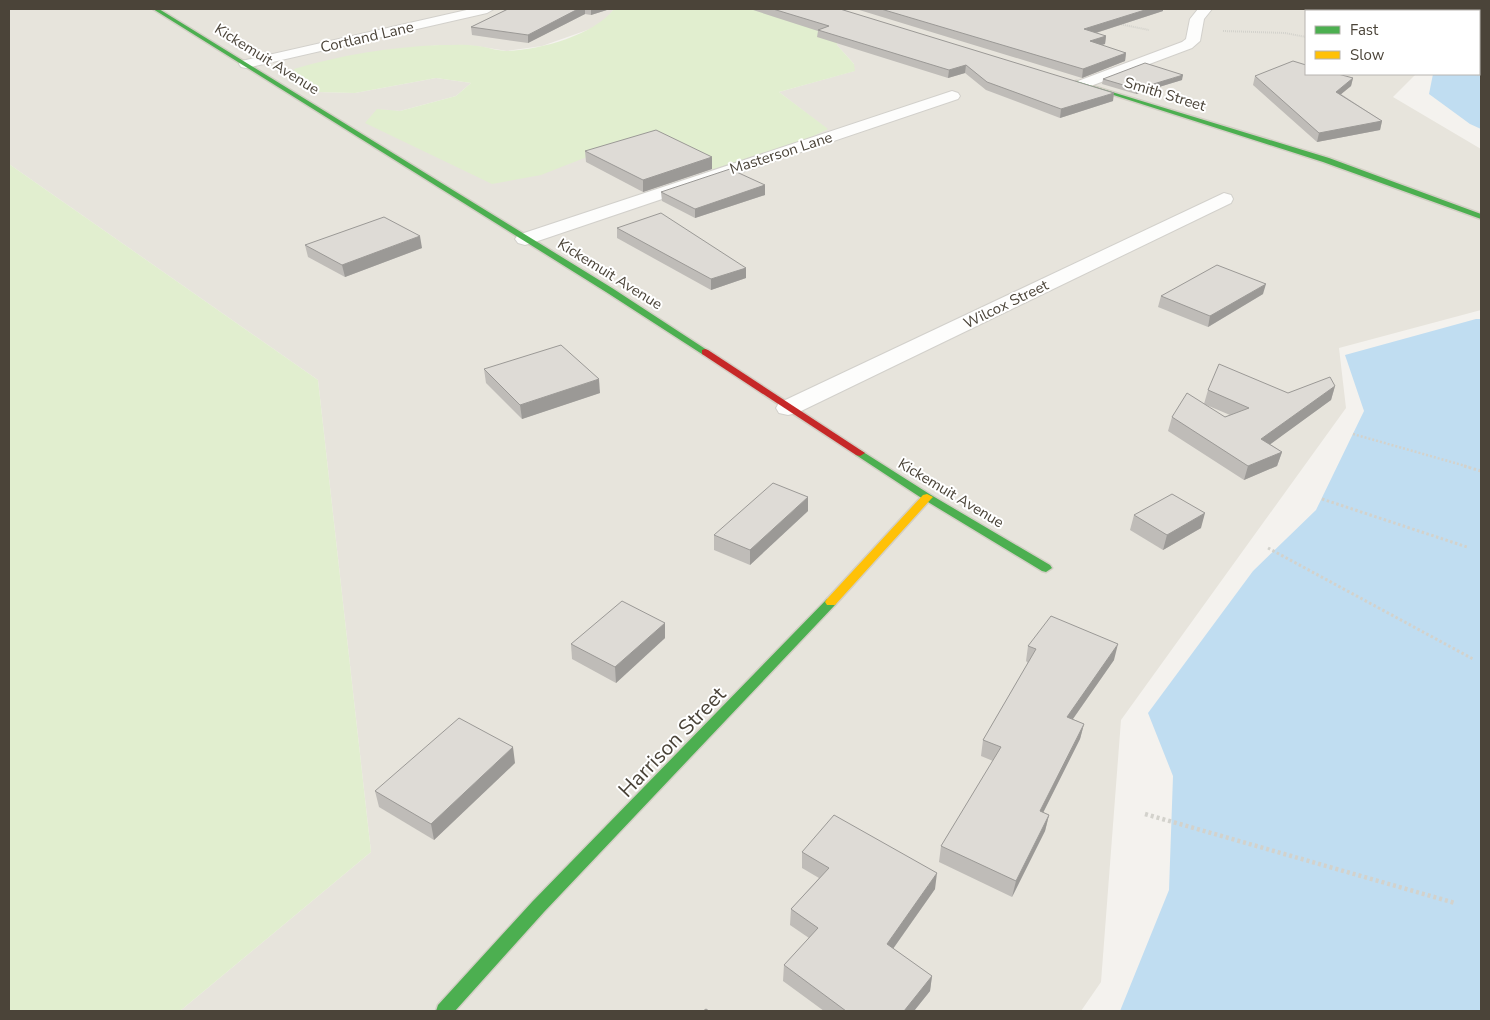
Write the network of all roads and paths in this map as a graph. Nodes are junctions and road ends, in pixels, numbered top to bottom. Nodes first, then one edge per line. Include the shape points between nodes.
1 (156, 9) edge
2 (488, 9) edge
3 (1205, 9) edge
4 (246, 64) junction
5 (1065, 79) edge
6 (1083, 84) junction
7 (952, 96) dead end
8 (1224, 199) dead end
9 (1481, 217) edge
10 (526, 239) junction
11 (788, 408) junction
12 (1353, 434) dead end
13 (1481, 471) edge
14 (927, 497) junction
15 (1322, 499) dead end
16 (1467, 547) dead end
17 (1268, 548) dead end
18 (1046, 568) dead end
19 (1473, 659) dead end
20 (1145, 814) dead end
21 (1455, 903) dead end
22 (444, 1011) edge

1 - 4 street, Kickemuit Avenue
2 - 4 street, Cortland Lane
3 - 6 street via 1197,18 1193,41 1187,45
4 - 10 street, Kickemuit Avenue
5 - 6 street, Smith Street
6 - 9 street, Smith Street via 1326,160
7 - 10 street, Masterson Lane
8 - 11 street, Wilcox Street
10 - 11 street, Kickemuit Avenue
11 - 14 street, Kickemuit Avenue
12 - 13 path
14 - 18 street, Kickemuit Avenue
14 - 22 street, Harrison Street via 808,628 538,907
15 - 16 path
17 - 19 path
20 - 21 path

